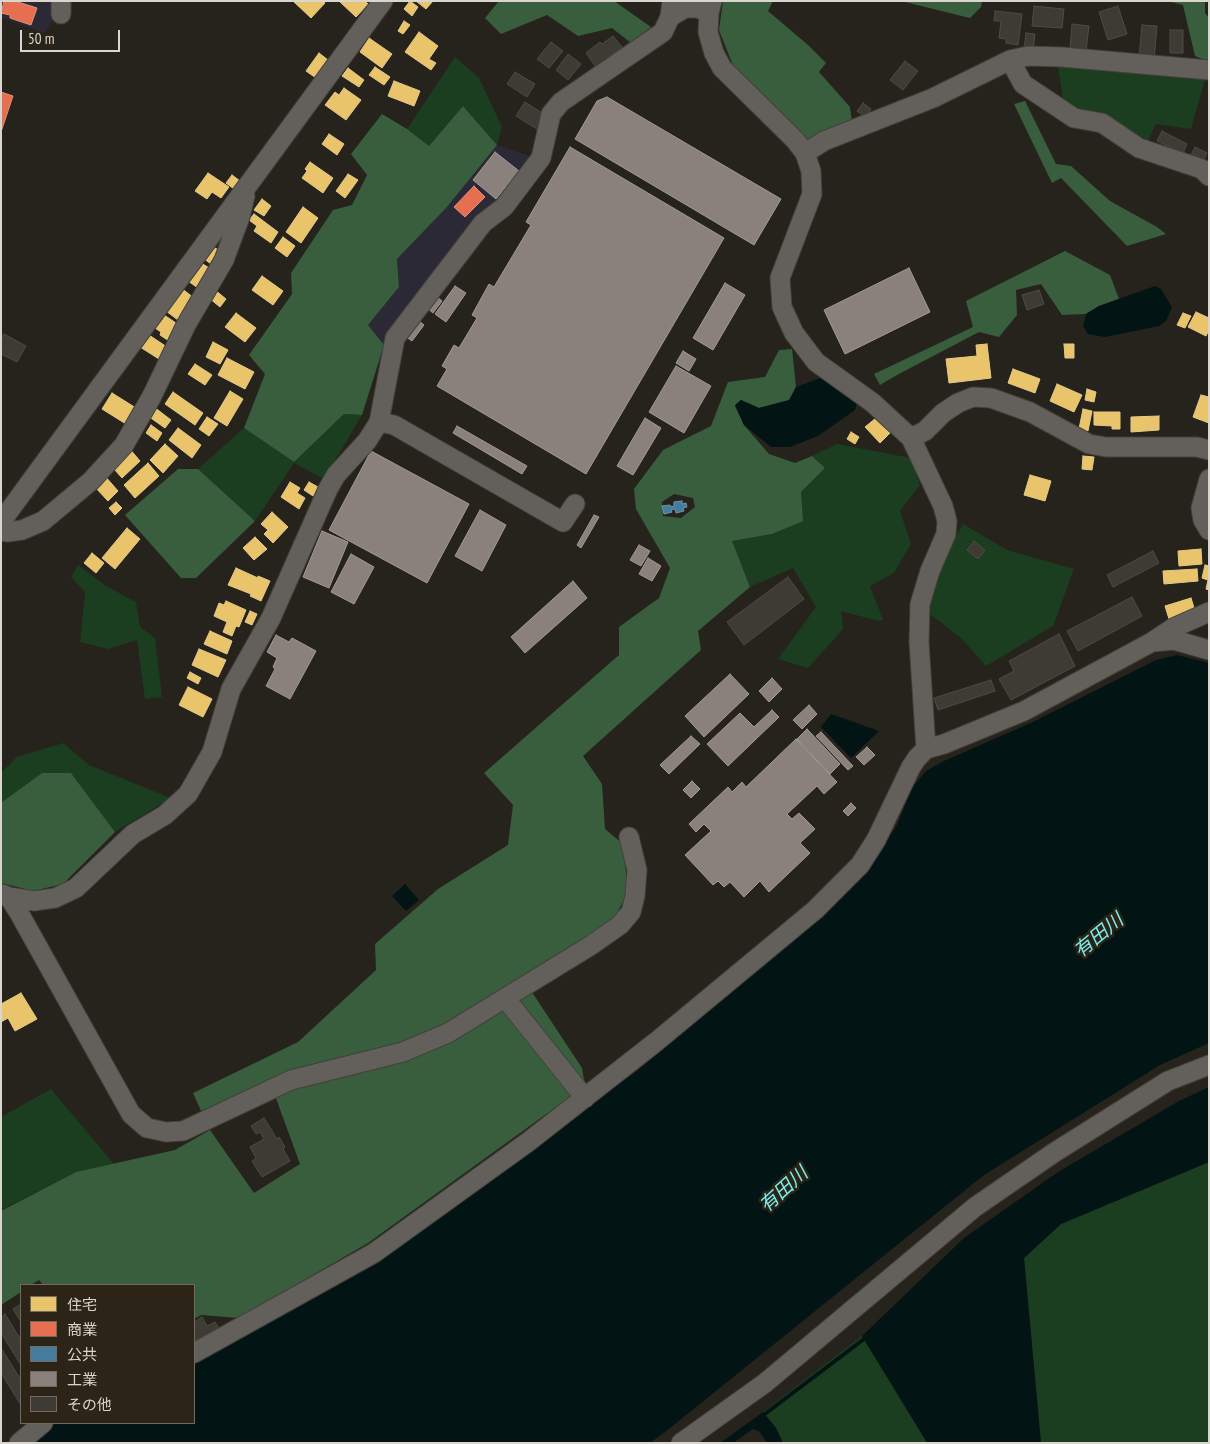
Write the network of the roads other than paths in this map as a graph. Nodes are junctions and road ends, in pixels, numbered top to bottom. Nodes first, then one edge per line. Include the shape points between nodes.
1 (378, 3) edge
2 (710, 7) edge
3 (671, 9) edge
4 (1010, 60) junction
5 (1209, 70) edge
6 (805, 153) junction
7 (1209, 176) edge
8 (246, 188) junction
9 (379, 422) junction
10 (911, 438) junction
11 (1209, 450) edge
12 (1209, 480) edge
13 (574, 504) dead end
14 (1, 522) edge
15 (1209, 530) edge
16 (1, 531) edge
17 (1209, 612) edge
18 (1152, 642) junction
19 (1209, 650) edge
20 (926, 749) junction
21 (629, 836) dead end
22 (5, 895) edge
23 (505, 998) junction
24 (1209, 1066) edge
25 (585, 1098) junction
26 (195, 1352) edge
27 (42, 1424) edge
28 (19, 1443) edge
29 (680, 1443) edge

1 - 8 street
2 - 3 street
2 - 6 street via 708,32 722,68
3 - 9 street via 663,32 561,102 551,114 540,158 504,207 483,223 395,338
4 - 5 street via 1028,56 1062,57
4 - 6 street via 933,98 824,141
4 - 7 street via 1023,84 1074,118 1102,123 1138,148 1202,169
6 - 10 street via 811,171 812,194 780,278 782,307 794,333 816,362 873,403
8 - 14 street
8 - 16 street via 240,217 224,260 186,325 124,445 91,481 43,521 22,530
9 - 13 street via 394,425 564,522
9 - 22 street via 328,489 271,618 231,689 212,752 188,794 165,815 133,834 76,888 55,898 34,901
10 - 11 street via 925,431 958,403 973,397 991,398 1030,412 1089,444
10 - 20 street via 947,521 946,534 920,604 919,642
12 - 15 street via 1200,508
17 - 18 street via 1173,628
18 - 19 street via 1174,640
18 - 20 street via 1024,712
20 - 25 street via 911,767 876,840 860,865 814,910
21 - 23 street via 637,870 631,912 620,925 590,946
22 - 23 street via 18,911 131,1114 147,1128 166,1132 183,1131 291,1080 403,1052 448,1032
23 - 25 street
24 - 29 street via 1168,1081 975,1207 765,1383
25 - 26 street via 374,1253
27 - 28 street

